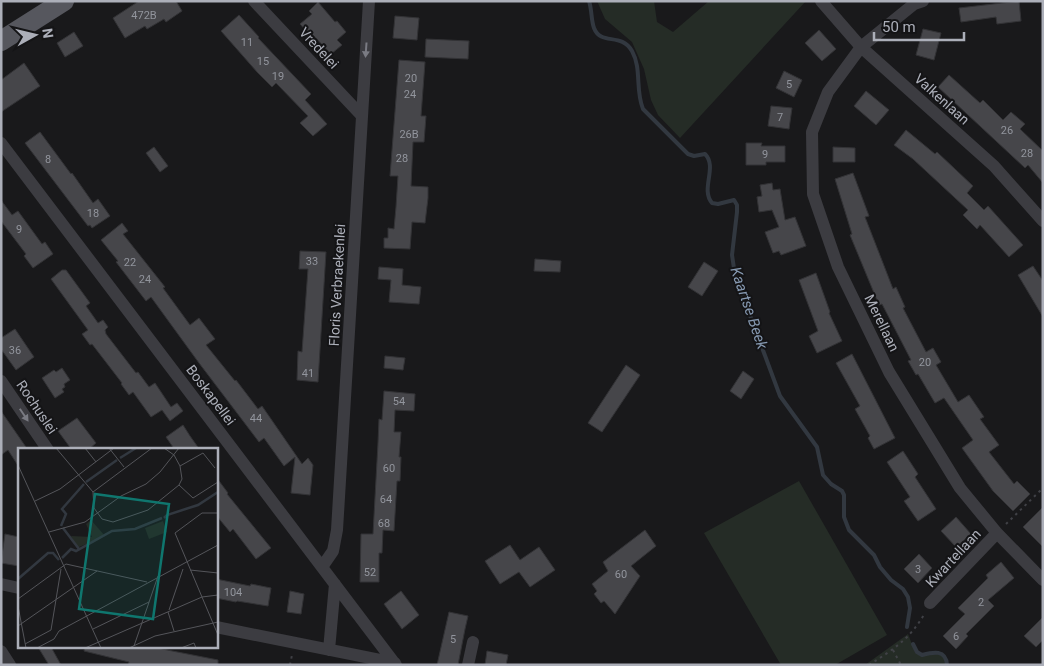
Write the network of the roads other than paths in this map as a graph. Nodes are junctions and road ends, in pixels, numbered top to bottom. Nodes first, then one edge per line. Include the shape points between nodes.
1 (64, 1) edge
2 (254, 1) edge
3 (369, 1) edge
4 (821, 1) edge
5 (923, 1) edge
6 (1, 42) edge
7 (861, 47) junction
8 (362, 116) junction
9 (1, 143) edge
10 (1043, 221) edge
11 (1, 381) edge
12 (47, 448) edge
13 (997, 533) junction
14 (322, 567) junction
15 (1043, 580) edge
16 (1, 584) edge
17 (335, 584) junction
18 (18, 588) edge
19 (930, 603) road end
20 (218, 627) edge
21 (473, 642) dead end
22 (329, 650) junction
23 (1, 651) edge
24 (395, 664) edge
25 (10, 665) edge
26 (468, 665) edge

1 - 6 main road
2 - 8 street, Vredelei
3 -> 8 street, Floris Verbraekenlei
4 - 7 street, Valkenlaan
5 - 7 street, Merellaan via 914,4
7 - 10 street, Valkenlaan via 994,166
7 - 13 street, Merellaan via 828,92 812,132 813,194 838,267 890,372 960,488
8 - 14 street, Floris Verbraekenlei via 337,530 333,552
9 - 14 street, Boskapellei
11 -> 12 street, Rochuslei
13 - 15 street, Merellaan
13 - 19 street, Kwartellaan
14 - 17 street, Boskapellei
16 - 18 street
17 - 22 street
17 - 24 street, Boskapellei
20 - 22 street
21 - 26 street
22 - 24 street
23 - 25 street

